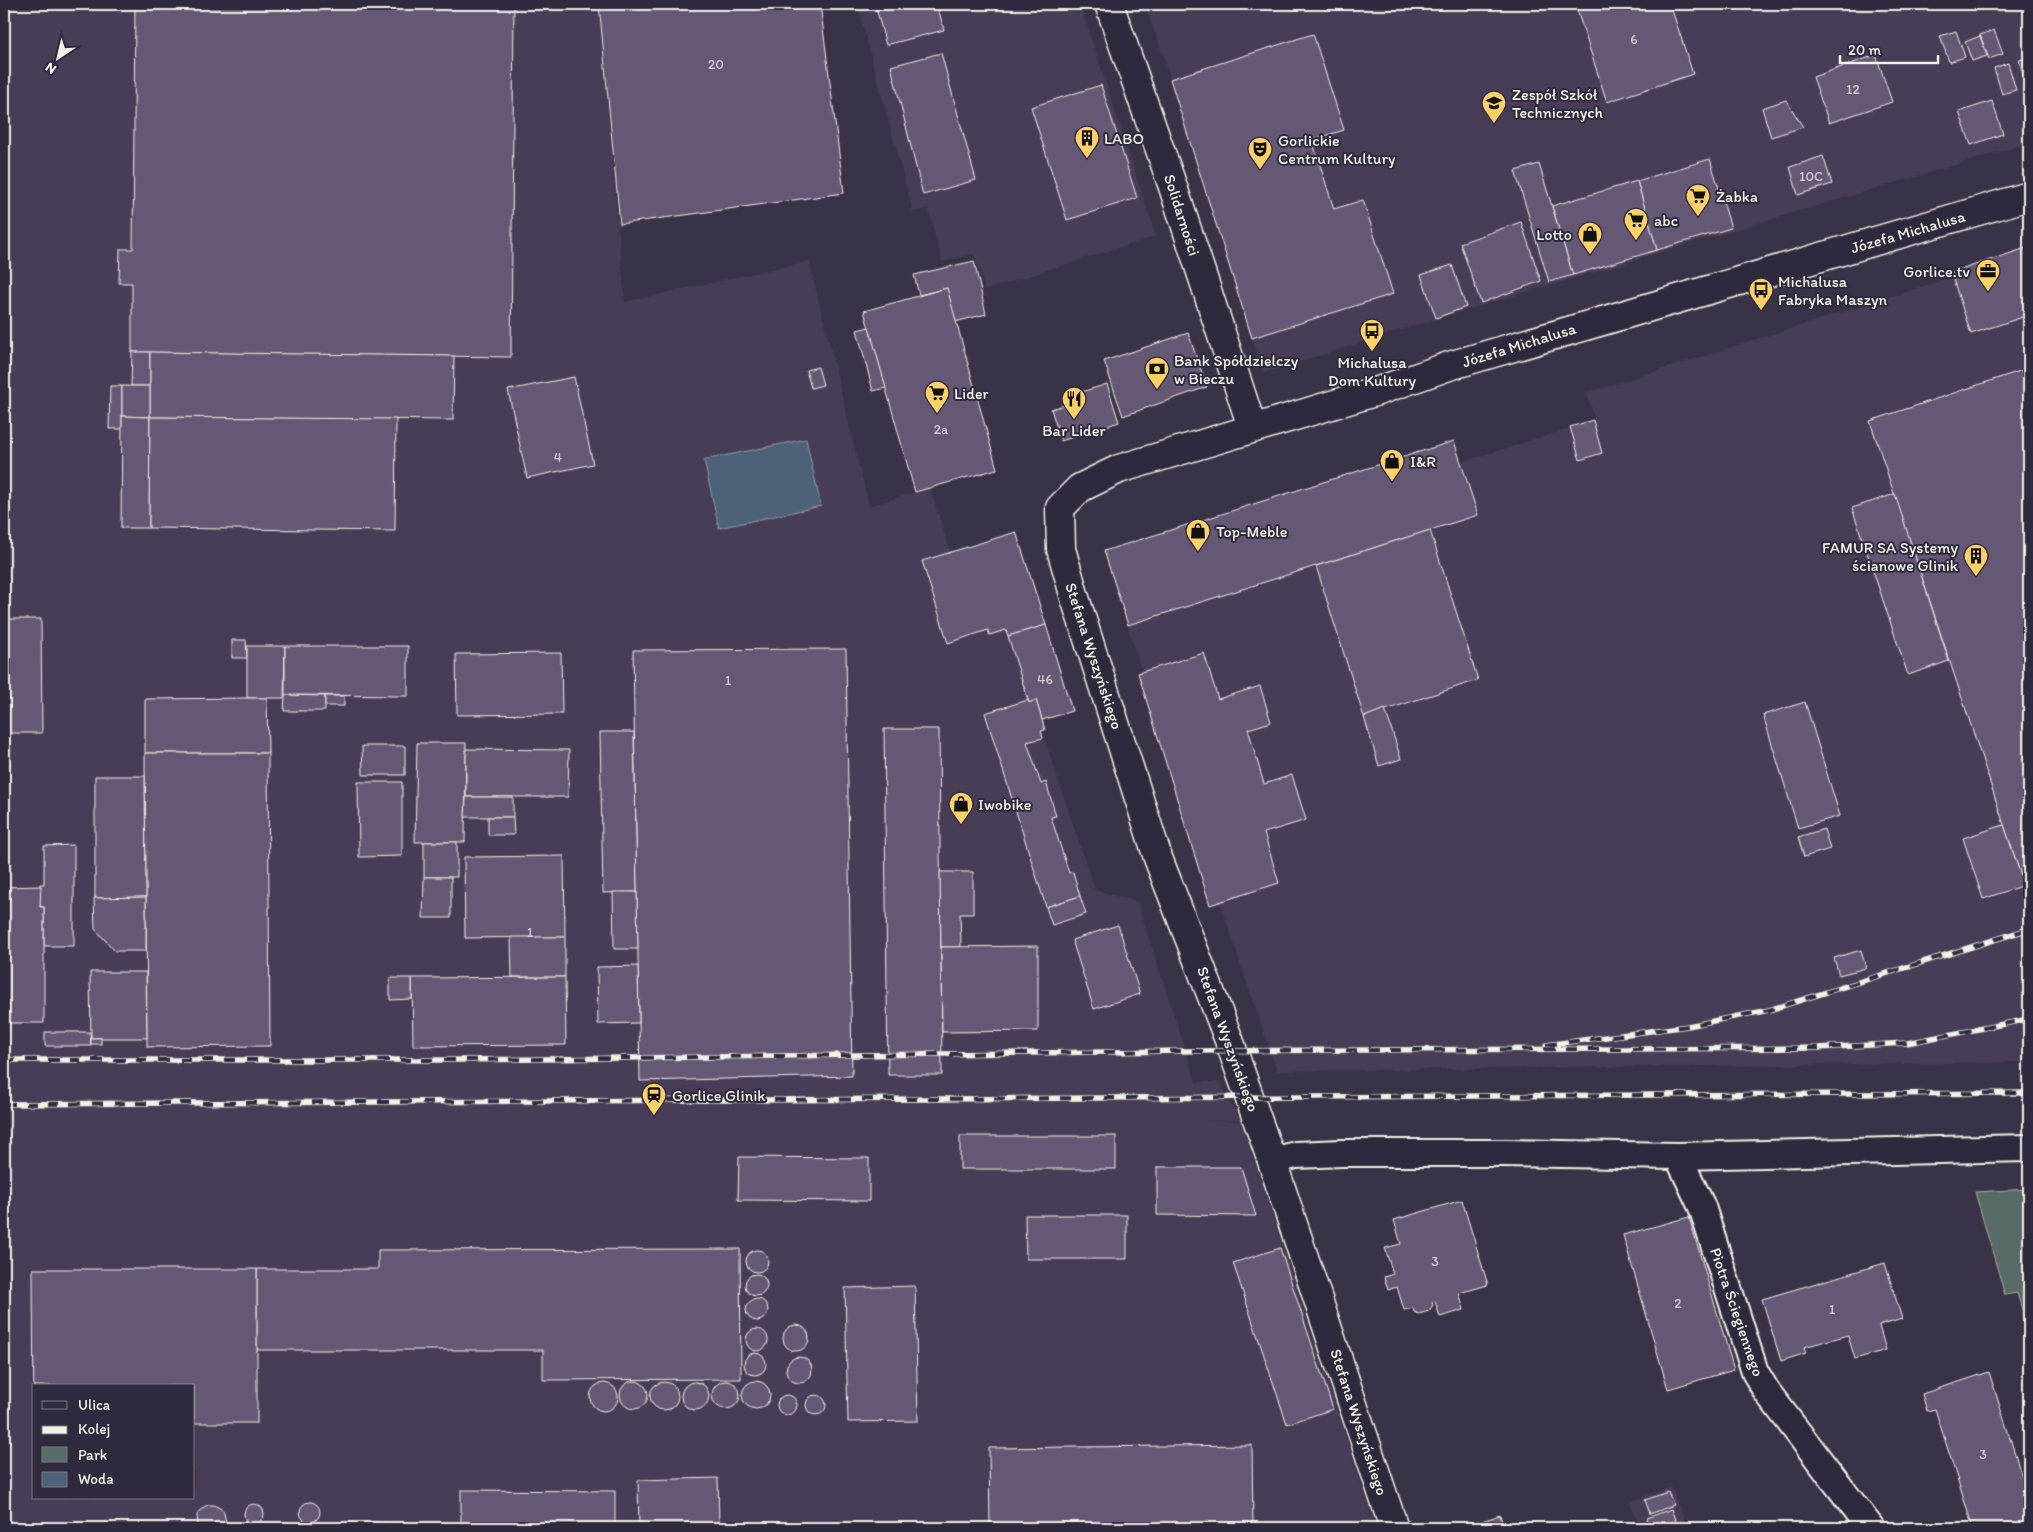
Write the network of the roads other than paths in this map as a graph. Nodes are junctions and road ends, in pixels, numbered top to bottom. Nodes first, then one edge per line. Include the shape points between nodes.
1 (1109, 4) edge
2 (2029, 196) edge
3 (1252, 427) junction
4 (1061, 549) joint
5 (2029, 1148) edge
6 (1678, 1156) junction
7 (1272, 1161) junction
8 (1394, 1528) edge
9 (1871, 1528) edge

1 - 3 street, Solidarności
2 - 3 street, Józefa Michalusa
3 - 4 street, Józefa Michalusa via 1119,469 1080,488 1060,508
4 - 7 street, Stefana Wyszyńskiego via 1158,858 1230,1040
5 - 6 street
6 - 7 street via 1342,1153 1296,1155
6 - 9 street, Piotra Ściegiennego via 1702,1207 1755,1372
7 - 8 street, Stefana Wyszyńskiego

